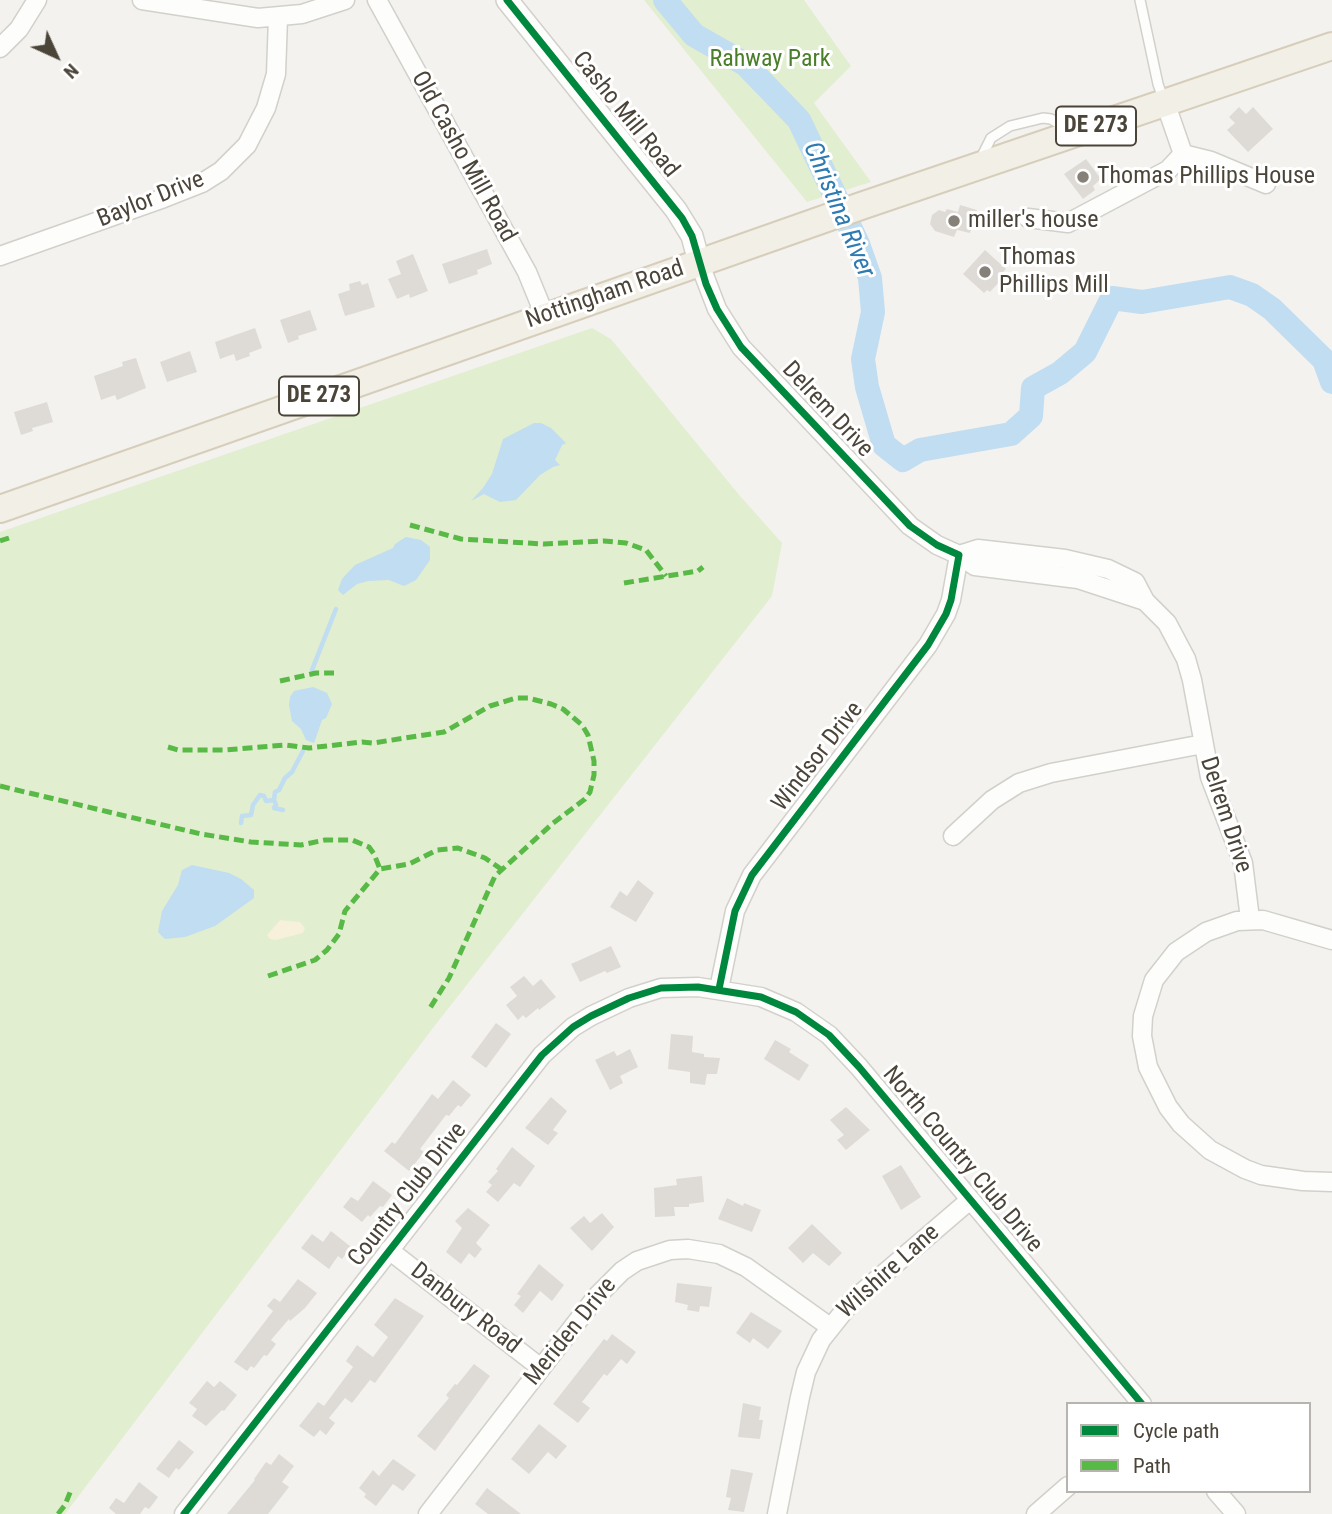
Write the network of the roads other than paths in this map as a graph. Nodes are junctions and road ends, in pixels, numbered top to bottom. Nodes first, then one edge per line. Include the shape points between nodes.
1 (37, 0) edge
2 (142, 0) edge
3 (345, 0) edge
4 (377, 0) edge
5 (507, 0) edge
6 (1140, 0) edge
7 (278, 18) junction
8 (1332, 46) edge
9 (0, 48) edge
10 (1165, 102) junction
11 (1183, 154) junction
12 (1266, 184) dead end
13 (1028, 218) dead end
14 (0, 256) edge
15 (699, 262) junction
16 (545, 316) junction
17 (0, 509) edge
18 (960, 555) junction
19 (1203, 744) junction
20 (953, 836) dead end
21 (1250, 919) junction
22 (1332, 940) edge
23 (719, 989) junction
24 (1332, 1182) edge
25 (970, 1200) junction
26 (389, 1250) junction
27 (830, 1327) junction
28 (541, 1368) junction
29 (1140, 1402) edge
30 (1066, 1488) edge
31 (1218, 1493) edge
32 (184, 1514) edge
33 (428, 1514) edge
34 (777, 1514) edge
35 (1036, 1514) edge
36 (1236, 1514) edge

1 - 9 street
2 - 7 street via 242,17
3 - 7 street
4 - 16 street, Old Casho Mill Road via 527,272
5 - 15 street, Casho Mill Road via 676,210 692,236
6 - 10 lane
7 - 14 street, Baylor Drive via 276,74 266,108 247,145 221,171 164,198
8 - 10 main road, Nottingham Road / DE 273
10 - 11 street
10 - 15 main road, Nottingham Road / DE 273
11 - 12 street
11 - 13 street via 1168,170 1068,223
15 - 16 main road, Nottingham Road / DE 273
15 - 18 street, Delrem Drive via 717,309 741,347 910,526
16 - 17 main road, Nottingham Road / DE 273
18 - 19 street, Delrem Drive via 978,549 1090,564 1135,582 1145,601 1167,623 1186,659
18 - 23 street, Windsor Drive via 948,607 928,645 752,875 735,911
19 - 20 street via 1019,783 992,800
19 - 21 street, Delrem Drive via 1216,797 1243,863
21 - 22 street via 1293,926
21 - 24 street via 1206,932 1164,966 1147,997 1143,1016 1148,1067 1168,1107 1210,1150 1261,1175
23 - 25 street, North Country Club Drive via 777,1003 828,1035
23 - 26 street, Country Club Drive via 677,986 646,992 573,1027 526,1074
25 - 27 street, Wilshire Lane via 870,1285
25 - 29 street, North Country Club Drive
26 - 28 street, Danbury Road
26 - 32 street, Country Club Drive
27 - 28 street, Meriden Drive via 732,1258 706,1251 670,1250 637,1261 608,1282
27 - 34 street, Wilshire Lane via 806,1372
28 - 33 street, Meriden Drive
30 - 35 street
31 - 36 street

